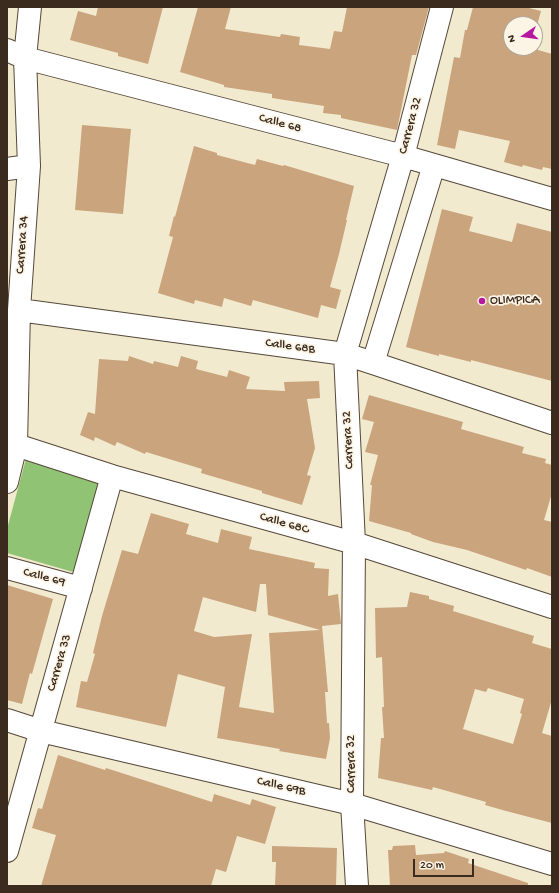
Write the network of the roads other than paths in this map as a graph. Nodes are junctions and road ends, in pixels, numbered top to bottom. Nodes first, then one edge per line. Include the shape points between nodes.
1 (30, 7) edge
2 (442, 7) edge
3 (16, 54) edge
4 (403, 156) junction
5 (434, 165) junction
6 (29, 166) junction
7 (7, 169) edge
8 (552, 199) edge
9 (19, 310) junction
10 (344, 354) junction
11 (373, 362) junction
12 (552, 423) edge
13 (16, 445) junction
14 (112, 476) junction
15 (7, 482) edge
16 (354, 543) junction
17 (7, 568) edge
18 (81, 588) junction
19 (552, 607) edge
20 (7, 720) edge
21 (41, 731) junction
22 (352, 804) junction
23 (7, 851) edge
24 (552, 864) edge
25 (357, 886) edge

1 - 3 street, Carrera 34
2 - 4 street, Carrera 32
3 - 4 street, Calle 68
3 - 6 street, Carrera 34
4 - 5 street, Calle 68
4 - 10 street, Carrera 32
5 - 8 street, Calle 68
5 - 11 street
6 - 7 street
6 - 9 street, Carrera 34
9 - 10 street, Calle 68B
9 - 13 street, Carrera 34
10 - 11 street, Calle 68B
10 - 16 street, Carrera 32
11 - 12 street, Calle 68B
13 - 14 street, Calle 68C
13 - 15 street, Carrera 34
14 - 16 street, Calle 68C
14 - 18 street, Carrera 33
16 - 19 street, Calle 68C
16 - 22 street, Carrera 32
17 - 18 street, Calle 69
18 - 21 street, Carrera 33
20 - 21 street, Calle 69B
21 - 22 street, Calle 69B
21 - 23 street, Carrera 33
22 - 24 street, Calle 69B
22 - 25 street, Carrera 32

